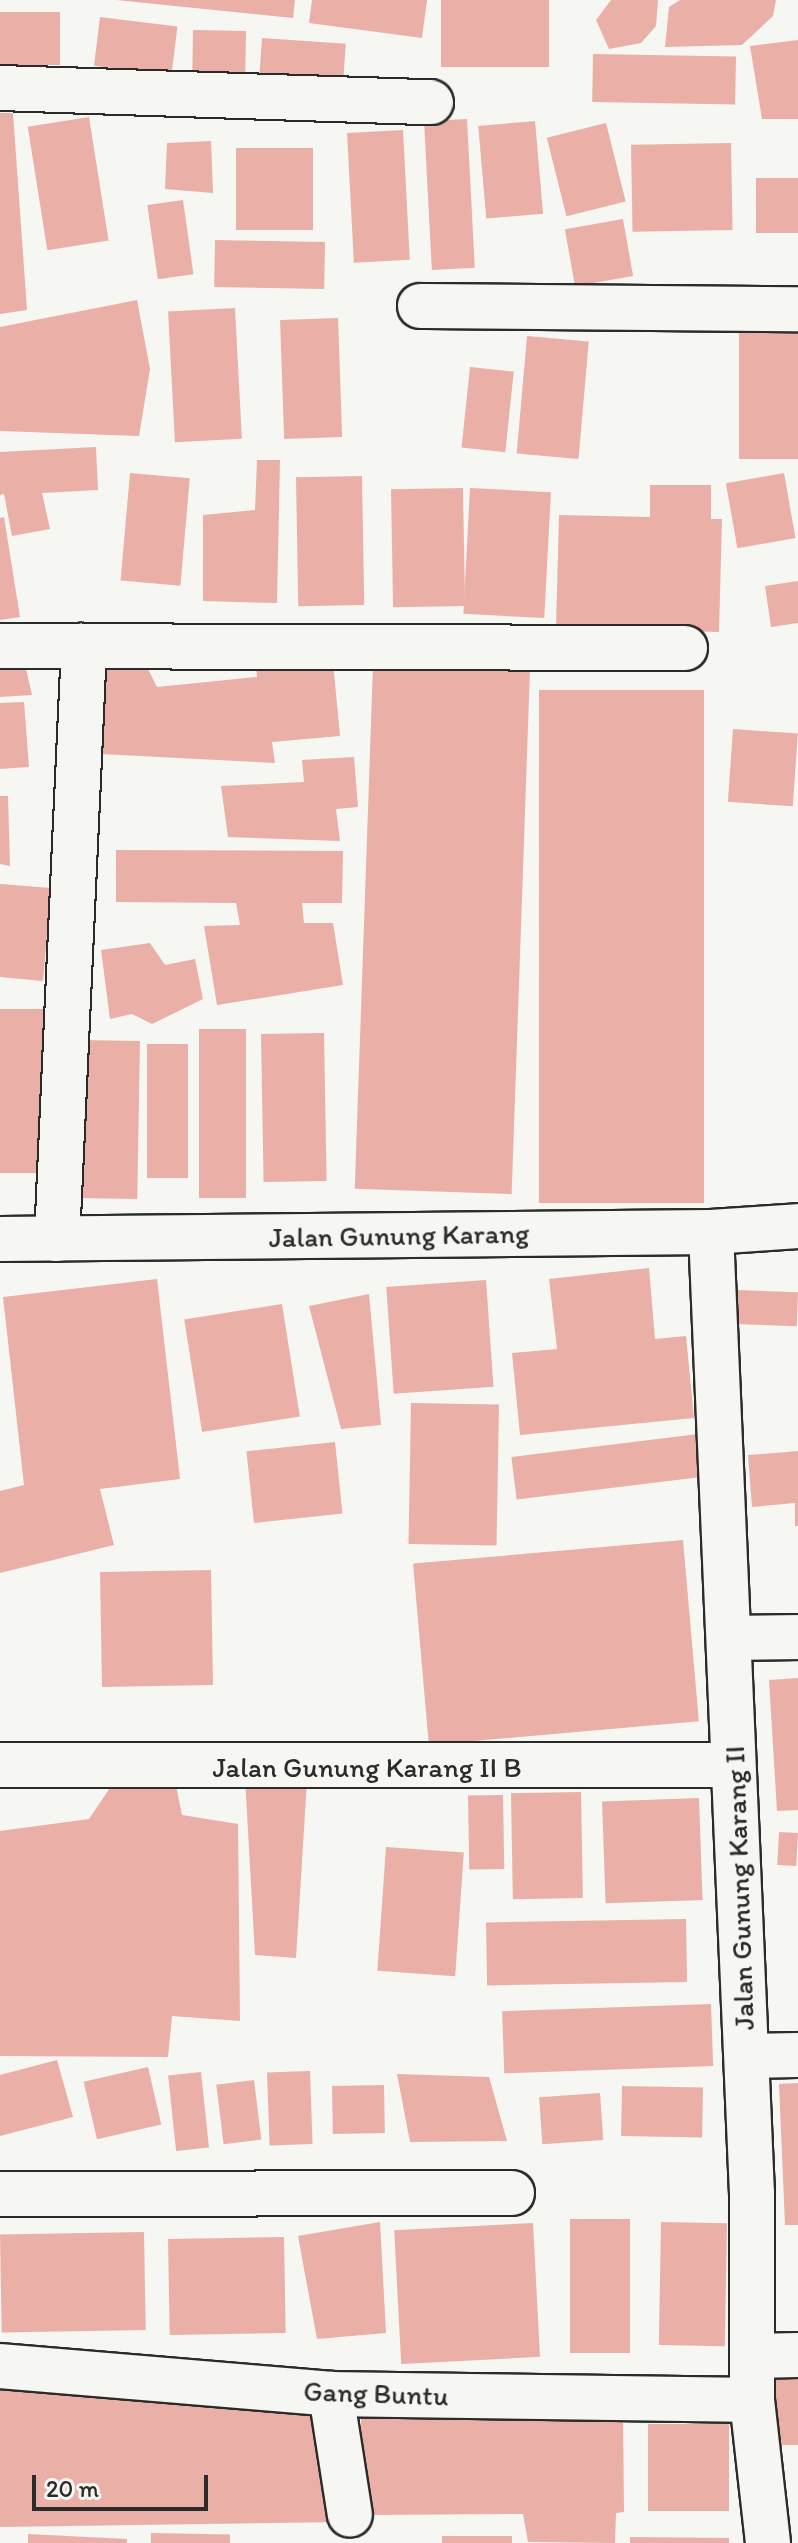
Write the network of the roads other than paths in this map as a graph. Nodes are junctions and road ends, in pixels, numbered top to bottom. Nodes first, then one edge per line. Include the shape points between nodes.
1 (0, 88) edge
2 (431, 102) dead end
3 (420, 306) dead end
4 (798, 309) edge
5 (0, 646) edge
6 (84, 646) junction
7 (685, 648) dead end
8 (798, 1226) edge
9 (711, 1232) junction
10 (0, 1239) edge
11 (57, 1239) junction
12 (798, 1637) edge
13 (730, 1638) junction
14 (0, 1765) edge
15 (733, 1765) junction
16 (798, 2055) edge
17 (747, 2056) junction
18 (512, 2193) dead end
19 (0, 2194) edge
20 (798, 2355) edge
21 (753, 2356) junction
22 (0, 2366) edge
23 (331, 2394) junction
24 (752, 2400) junction
25 (350, 2515) dead end
26 (768, 2543) edge

1 - 2 street
3 - 4 street
5 - 6 street
6 - 7 street
6 - 11 street
8 - 9 street, Jalan Gunung Karang
9 - 11 street, Jalan Gunung Karang
9 - 13 street, Jalan Gunung Karang II
10 - 11 street, Jalan Gunung Karang
12 - 13 street
13 - 15 street, Jalan Gunung Karang II
14 - 15 street, Jalan Gunung Karang II B
15 - 17 street, Jalan Gunung Karang II
16 - 17 street
17 - 21 street, Jalan Gunung Karang II
18 - 19 street
20 - 21 street
21 - 24 street, Jalan Gunung Karang II
22 - 23 street, Gang Buntu
23 - 24 street, Gang Buntu
23 - 25 street
24 - 26 street, Jalan Gunung Karang II

